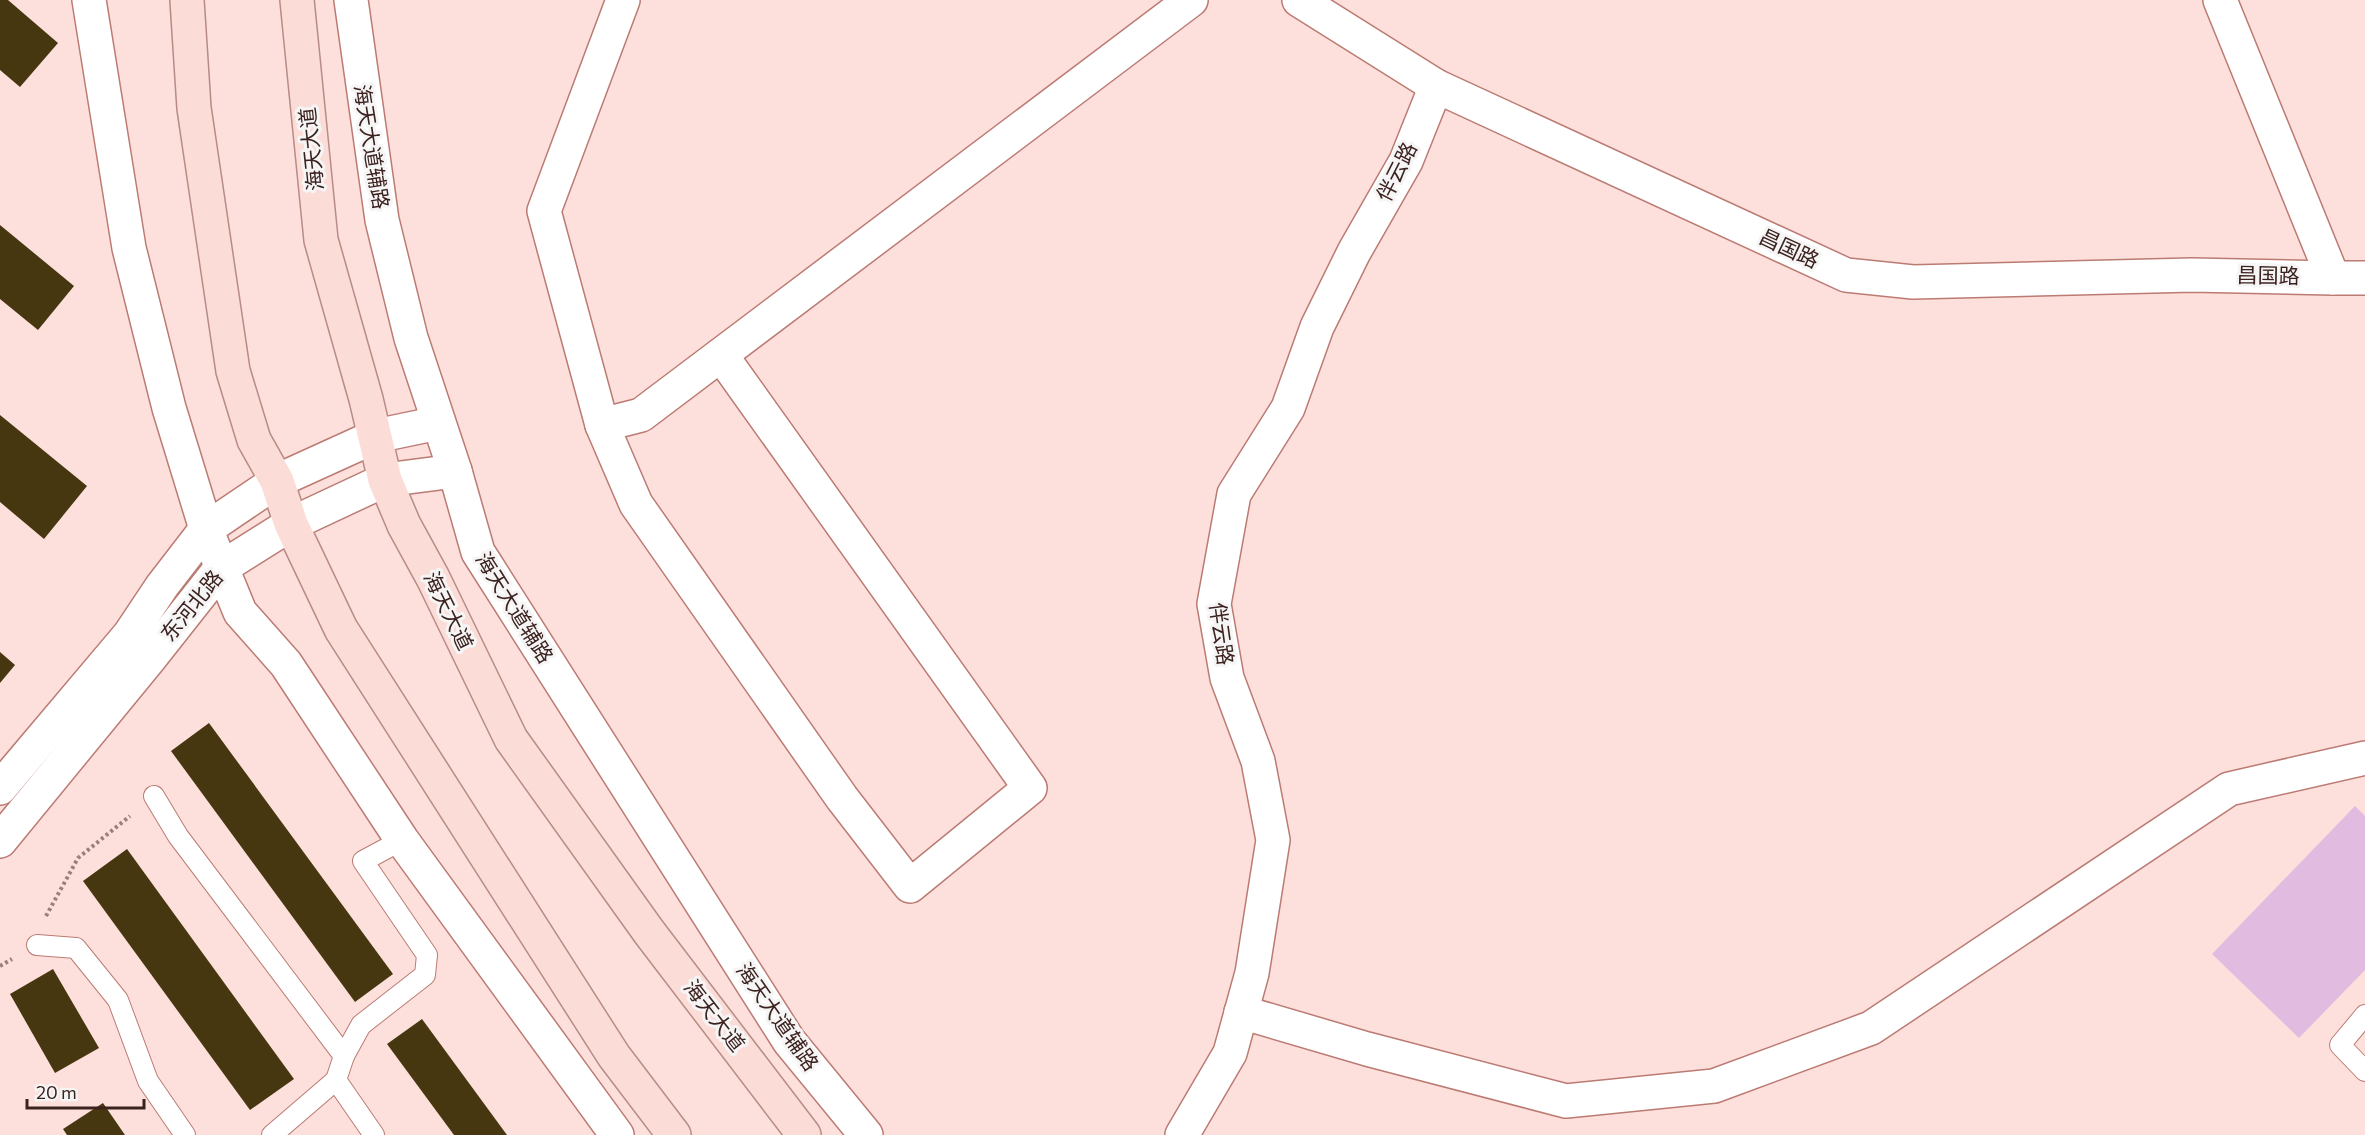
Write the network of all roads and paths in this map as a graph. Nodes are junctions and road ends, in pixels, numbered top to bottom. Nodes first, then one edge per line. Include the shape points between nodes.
1 (89, 0) edge
2 (187, 0) edge
3 (297, 0) edge
4 (351, 0) edge
5 (623, 0) edge
6 (1191, 0) edge
7 (1299, 0) edge
8 (2220, 0) edge
9 (1436, 86) junction
10 (2333, 278) junction
11 (2365, 278) edge
12 (721, 355) junction
13 (438, 423) junction
14 (602, 425) junction
15 (376, 436) junction
16 (454, 471) junction
17 (386, 480) junction
18 (277, 481) junction
19 (291, 524) junction
20 (206, 530) junction
21 (221, 568) junction
22 (2365, 758) edge
23 (0, 788) edge
24 (154, 796) joint
25 (402, 840) junction
26 (0, 841) edge
27 (37, 945) junction
28 (0, 966) edge
29 (1241, 1012) junction
30 (2365, 1015) edge
31 (344, 1056) junction
32 (2365, 1071) edge
33 (336, 1080) junction
34 (185, 1135) edge
35 (272, 1135) edge
36 (374, 1135) edge
37 (617, 1135) edge
38 (674, 1135) edge
39 (804, 1135) edge
40 (866, 1135) edge
41 (1182, 1135) edge

1 - 20 street via 129,248 169,408
2 - 18 main road via 194,108 233,371 254,440
3 - 15 main road, 海天大道 via 321,240
4 - 13 street, 海天大道辅路 via 382,220 411,338
5 - 14 street via 544,211
6 - 12 street
7 - 9 street, 昌国路
8 - 10 street
9 - 10 street, 昌国路 via 1846,275 1913,282 2193,275
9 - 29 street, 伴云路 via 1406,161 1317,327 1287,408 1234,494 1214,604 1227,678 1258,762 1274,840 1252,973
10 - 11 street, 昌国路
12 - 14 street via 641,415
12 - 14 street via 1030,788 910,886 842,798 636,504
13 - 15 street, 东河北路
13 - 16 street, 海天大道辅路
15 - 17 main road, 海天大道
15 - 18 street, 东河北路
16 - 17 street, 东河北路
16 - 40 street, 海天大道辅路 via 478,552 789,1041
17 - 19 street, 东河北路
17 - 39 main road, 海天大道 via 404,525 511,739 649,932
18 - 19 main road
18 - 20 street, 东河北路
19 - 21 street, 东河北路
19 - 38 main road via 341,629 614,1056
20 - 21 street
20 - 23 street, 东河北路 via 130,634
21 - 25 street via 240,612 286,664
21 - 26 street, 东河北路
22 - 29 street via 2229,789 1871,1028 1714,1086 1566,1101
24 - 27 path via 78,858 48,911
24 - 31 lane via 178,837
25 - 31 lane via 363,861 427,955 425,975 361,1025
25 - 37 street
27 - 28 path
27 - 34 lane via 76,948 118,1000 148,1080
29 - 41 street, 伴云路 via 1230,1053
30 - 32 lane via 2340,1045
31 - 33 lane
33 - 35 lane
33 - 36 lane

